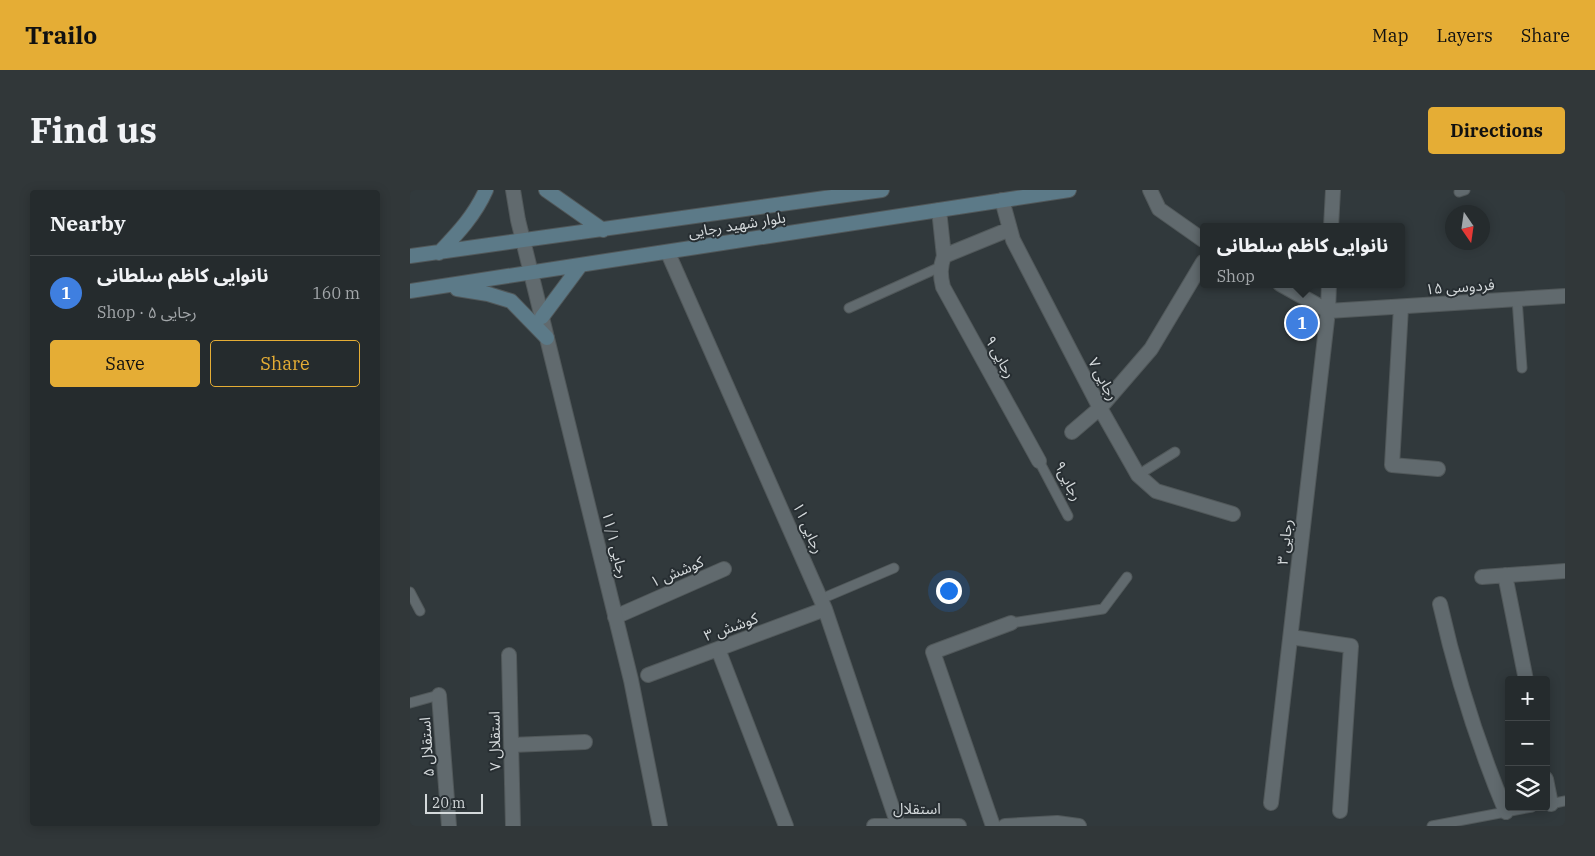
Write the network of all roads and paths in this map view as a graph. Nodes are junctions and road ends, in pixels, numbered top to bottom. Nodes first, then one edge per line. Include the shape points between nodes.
1 (486, 190) edge
2 (513, 190) edge
3 (546, 190) edge
4 (882, 190) edge
5 (1069, 190) edge
6 (1150, 190) edge
7 (1333, 190) edge
8 (1002, 200) junction
9 (939, 210) junction
10 (1331, 223) edge
11 (1010, 229) junction
12 (603, 230) junction
13 (1200, 238) edge
14 (524, 242) junction
15 (439, 253) junction
16 (668, 253) junction
17 (410, 256) edge
18 (942, 261) junction
19 (580, 266) junction
20 (1200, 267) edge
21 (532, 274) junction
22 (444, 287) junction
23 (1287, 288) edge
24 (1329, 288) edge
25 (410, 292) edge
26 (1565, 296) edge
27 (1517, 299) junction
28 (1401, 307) junction
29 (849, 308) dead end
30 (1328, 311) junction
31 (542, 317) junction
32 (547, 338) junction
33 (1522, 368) dead end
34 (1100, 408) junction
35 (1072, 432) dead end
36 (1175, 452) dead end
37 (1039, 461) joint
38 (1438, 469) dead end
39 (1138, 475) junction
40 (1233, 514) dead end
41 (1068, 516) dead end
42 (894, 568) dead end
43 (724, 569) dead end
44 (1565, 570) edge
45 (1505, 575) junction
46 (1127, 577) dead end
47 (1482, 577) dead end
48 (410, 592) edge
49 (823, 604) junction
50 (1440, 604) dead end
51 (420, 611) dead end
52 (616, 616) junction
53 (1011, 623) joint
54 (1291, 637) junction
55 (718, 649) junction
56 (509, 655) dead end
57 (648, 675) dead end
58 (1525, 676) edge
59 (439, 695) joint
60 (410, 703) edge
61 (585, 742) dead end
62 (511, 745) junction
63 (1550, 791) edge
64 (1271, 803) dead end
65 (1554, 803) edge
66 (1340, 811) dead end
67 (1511, 811) edge
68 (1506, 812) junction
69 (898, 825) edge
70 (449, 826) edge
71 (512, 826) edge
72 (660, 826) edge
73 (786, 826) edge
74 (874, 826) edge
75 (959, 826) edge
76 (993, 826) edge
77 (1005, 826) edge
78 (1079, 826) edge
79 (1432, 826) edge

1 - 15 main road via 464,226
2 - 14 street, رجایی ۱۱/۱
3 - 12 main road
4 - 12 main road, بلوار شهید رجایی
5 - 8 main road, بلوار شهید رجایی
6 - 13 street via 1159,209
7 - 10 street
8 - 9 main road, بلوار شهید رجایی
8 - 11 street, رجایی ۷
9 - 16 main road, بلوار شهید رجایی
9 - 18 street
11 - 18 street
11 - 34 street, رجایی ۷
12 - 14 main road, بلوار شهید رجایی
14 - 15 main road, بلوار شهید رجایی
14 - 21 street, رجایی ۱۱/۱
15 - 17 main road, بلوار شهید رجایی
16 - 19 main road, بلوار شهید رجایی
16 - 49 street, رجایی ۱۱
18 - 29 lane
18 - 37 street, رجایی ۹ via 943,287
19 - 21 main road, بلوار شهید رجایی
19 - 31 main road
20 - 34 street via 1151,349
21 - 22 main road, بلوار شهید رجایی
21 - 31 street, رجایی ۱۱/۱
22 - 25 main road, بلوار شهید رجایی
22 - 32 main road via 511,301
23 - 30 street
24 - 30 street, رجایی ۳
26 - 27 street, فردوسی ۱۵
27 - 28 street, فردوسی ۱۵
27 - 33 lane
28 - 30 street, فردوسی ۱۵
28 - 38 street via 1392,465
30 - 54 street, رجایی ۳
31 - 32 street, رجایی ۱۱/۱
32 - 52 street, رجایی ۱۱/۱
34 - 35 street
34 - 39 street, رجایی ۷
36 - 39 lane
37 - 41 lane, رجایی۹
39 - 40 street, رجایی ۷ via 1156,491
42 - 49 lane
43 - 52 street, کوشش ۱
44 - 45 street
45 - 47 street
45 - 58 street
46 - 53 lane via 1103,609
48 - 51 lane
49 - 55 street, کوشش ۳
49 - 69 street, رجایی ۱۱
50 - 68 street via 1486,762
52 - 72 street, رجایی ۱۱/۱
53 - 76 street via 933,652
54 - 64 street, رجایی ۳
54 - 66 street via 1352,646
55 - 57 street, کوشش ۳
55 - 73 street
56 - 62 street, استقلال ۷
59 - 60 lane
59 - 70 street, استقلال ۵
61 - 62 street
62 - 71 street, استقلال ۷
63 - 65 street
67 - 68 lane
68 - 79 lane
69 - 74 street, استقلال
69 - 75 street, استقلال
77 - 78 street via 1058,823

